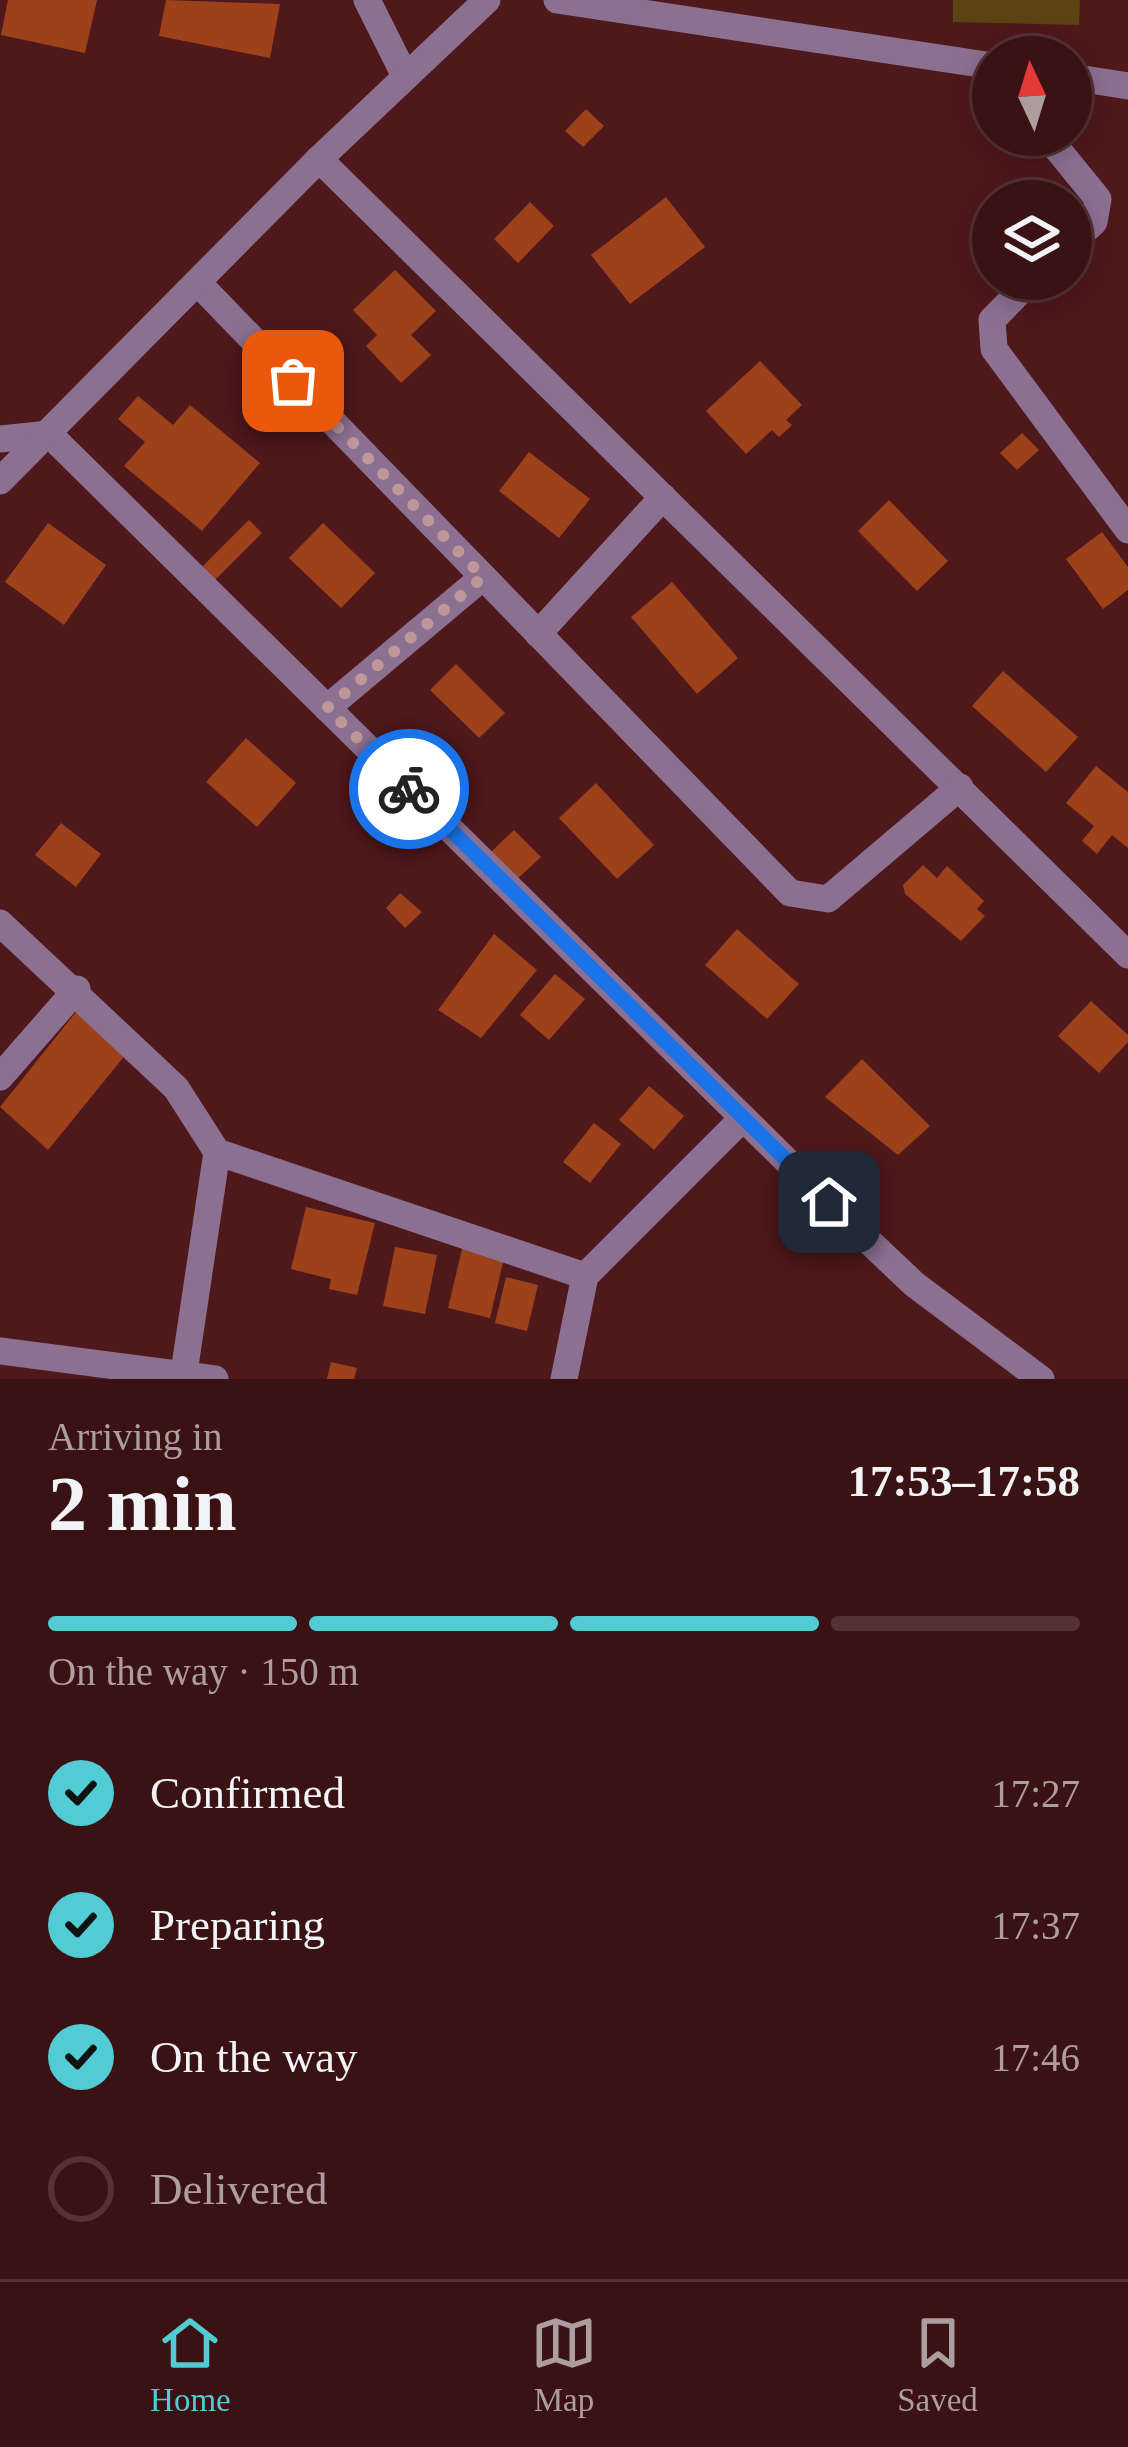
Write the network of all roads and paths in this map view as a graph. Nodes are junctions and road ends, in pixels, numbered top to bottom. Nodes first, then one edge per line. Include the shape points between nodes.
1 (367, 0) edge
2 (487, 0) edge
3 (557, 0) edge
4 (972, 64) edge
5 (405, 76) junction
6 (1092, 80) edge
7 (1128, 86) edge
8 (1063, 156) edge
9 (319, 159) junction
10 (1083, 180) edge
11 (1092, 192) edge
12 (1092, 224) edge
13 (198, 284) junction
14 (1012, 300) edge
15 (49, 434) junction
16 (0, 439) edge
17 (0, 481) edge
18 (664, 496) junction
19 (1128, 530) edge
20 (483, 577) junction
21 (538, 634) junction
22 (327, 708) junction
23 (960, 787) junction
24 (0, 923) edge
25 (1128, 955) edge
26 (77, 989) junction
27 (0, 1077) edge
28 (743, 1118) junction
29 (218, 1152) junction
30 (585, 1276) junction
31 (0, 1351) edge
32 (184, 1377) edge
33 (215, 1379) edge
34 (564, 1379) edge
35 (1041, 1379) edge

1 - 5 street
2 - 5 street
3 - 4 street
5 - 9 street
6 - 7 street
8 - 10 street
9 - 13 street
9 - 18 street
11 - 12 street
13 - 15 street
13 - 20 street
14 - 19 street via 992,320 994,349
15 - 16 street
15 - 17 street
15 - 22 street
18 - 21 street
18 - 23 street
20 - 21 street
20 - 22 street
21 - 23 street via 790,893 828,899
22 - 28 street
23 - 25 street
24 - 26 street
26 - 27 street
26 - 29 street via 176,1088
28 - 30 street
28 - 35 street via 914,1284
29 - 30 street
29 - 32 street
30 - 34 street
31 - 32 street
32 - 33 street

